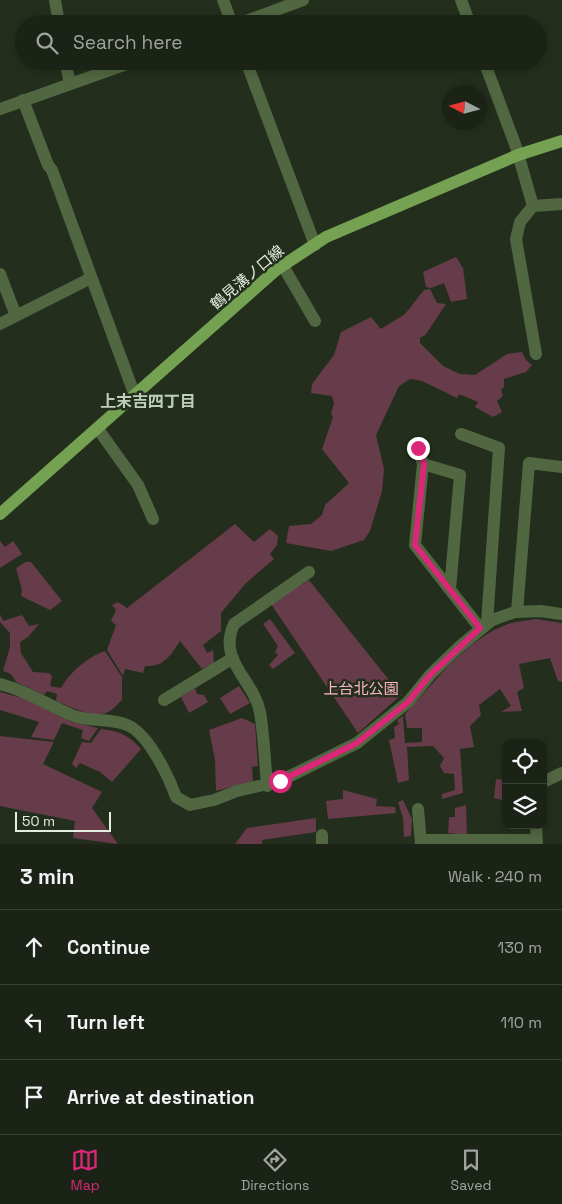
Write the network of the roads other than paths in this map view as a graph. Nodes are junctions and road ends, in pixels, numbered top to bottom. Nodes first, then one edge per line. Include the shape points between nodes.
1 (56, 0) edge
2 (223, 0) edge
3 (303, 0) edge
4 (461, 0) edge
5 (58, 15) edge
6 (229, 15) edge
7 (262, 15) edge
8 (467, 15) edge
9 (67, 70) edge
10 (108, 70) edge
11 (249, 70) edge
12 (487, 70) edge
13 (70, 83) junction
14 (24, 100) junction
15 (0, 109) edge
16 (562, 141) edge
17 (518, 155) junction
18 (562, 204) edge
19 (533, 206) junction
20 (315, 245) junction
21 (283, 266) junction
22 (0, 274) edge
23 (91, 278) junction
24 (16, 316) junction
25 (315, 321) dead end
26 (0, 324) edge
27 (536, 354) dead end
28 (136, 396) junction
29 (98, 429) junction
30 (461, 434) dead end
31 (418, 448) dead end
32 (424, 464) junction
33 (562, 467) edge
34 (0, 514) edge
35 (153, 519) dead end
36 (308, 572) dead end
37 (450, 589) junction
38 (517, 612) junction
39 (562, 614) edge
40 (484, 626) junction
41 (233, 658) junction
42 (0, 684) edge
43 (164, 700) dead end
44 (562, 773) edge
45 (547, 780) edge
46 (267, 786) junction
47 (418, 809) dead end
48 (536, 829) edge
49 (421, 842) edge
50 (537, 842) edge

1 - 5 street
2 - 6 street
3 - 7 street
4 - 8 street
9 - 13 street
10 - 13 street
11 - 20 street
12 - 17 street
13 - 14 street
14 - 15 street
14 - 23 street
16 - 17 main road, 鶴見溝ノ口線
17 - 19 street
17 - 20 main road, 鶴見溝ノ口線 via 326,237
18 - 19 street
19 - 27 street via 520,222 516,239
20 - 21 main road, 鶴見溝ノ口線
21 - 25 street
21 - 28 main road, 鶴見溝ノ口線
22 - 24 street
23 - 24 street
23 - 28 street
24 - 26 street
28 - 29 main road, 鶴見溝ノ口線
29 - 34 main road, 鶴見溝ノ口線
29 - 35 street via 138,485
30 - 40 street via 499,448
31 - 32 street
32 - 37 street via 415,545
32 - 37 street via 460,476
33 - 38 street via 529,463
36 - 41 street via 234,624 228,637
37 - 40 street
38 - 39 street
38 - 40 street via 501,616
40 - 46 street via 430,675 408,702 357,743
41 - 43 street
41 - 46 street via 260,710
42 - 46 street via 76,716 128,725 145,740 171,782 176,797 190,804
44 - 45 street
47 - 49 street
48 - 50 street
49 - 50 street

